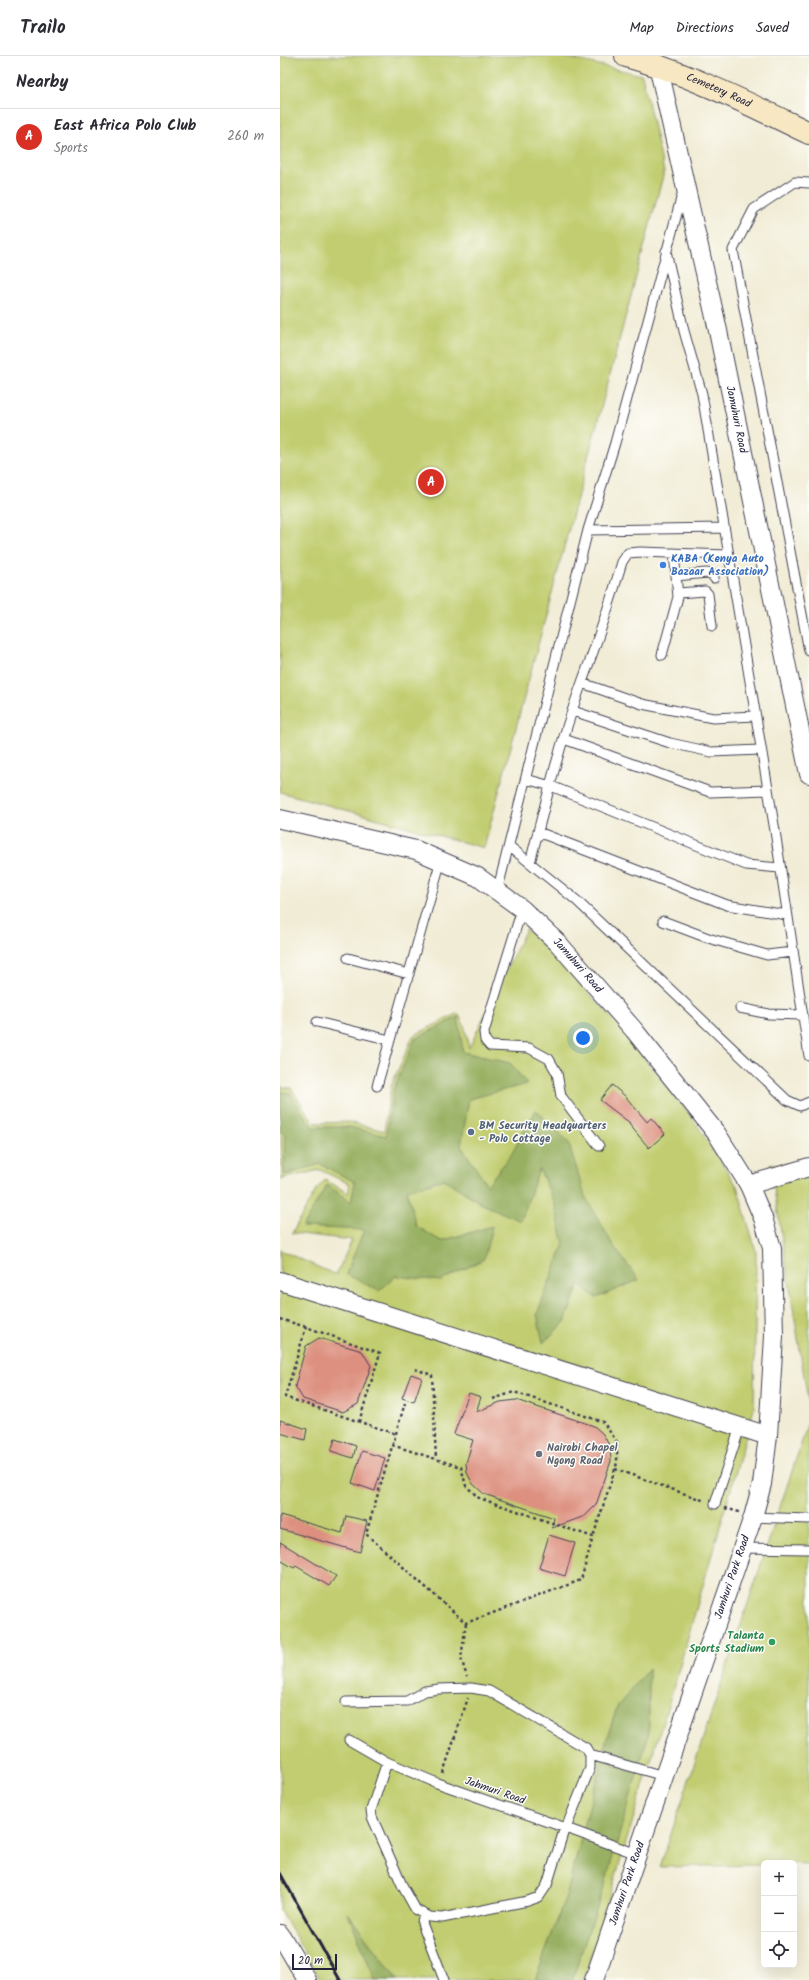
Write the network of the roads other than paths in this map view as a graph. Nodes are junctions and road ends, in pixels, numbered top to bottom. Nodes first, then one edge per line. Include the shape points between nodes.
1 (626, 56) edge
2 (658, 65) junction
3 (809, 133) edge
4 (809, 182) edge
5 (685, 184) junction
6 (666, 251) junction
7 (724, 528) junction
8 (588, 530) junction
9 (674, 553) junction
10 (728, 555) junction
11 (676, 576) junction
12 (714, 578) dead end
13 (678, 593) junction
14 (712, 626) dead end
15 (809, 651) edge
16 (662, 655) dead end
17 (582, 683) junction
18 (573, 711) junction
19 (755, 716) junction
20 (564, 739) junction
21 (761, 750) junction
22 (809, 774) edge
23 (526, 779) junction
24 (551, 786) junction
25 (768, 790) junction
26 (280, 819) edge
27 (538, 832) junction
28 (509, 846) junction
29 (440, 860) junction
30 (530, 863) junction
31 (780, 868) junction
32 (498, 892) junction
33 (522, 909) junction
34 (787, 915) junction
35 (663, 921) dead end
36 (793, 952) junction
37 (348, 958) dead end
38 (409, 974) junction
39 (740, 1008) dead end
40 (803, 1015) junction
41 (317, 1022) dead end
42 (390, 1040) junction
43 (809, 1056) edge
44 (377, 1086) dead end
45 (809, 1102) edge
46 (599, 1146) dead end
47 (809, 1167) edge
48 (749, 1185) junction
49 (280, 1281) edge
50 (740, 1428) junction
51 (768, 1436) junction
52 (715, 1504) road end
53 (753, 1517) junction
54 (809, 1519) edge
55 (742, 1548) junction
56 (809, 1549) edge
57 (346, 1702) dead end
58 (349, 1740) dead end
59 (590, 1755) junction
60 (386, 1762) junction
61 (664, 1776) junction
62 (566, 1827) junction
63 (637, 1854) junction
64 (424, 1914) junction
65 (280, 1934) edge
66 (307, 1980) edge
67 (444, 1980) edge
68 (594, 1980) edge

1 - 2 street, Cemetery Road
2 - 3 street, Cemetery Road via 725,92
2 - 5 street, Jamuhuri Road
4 - 15 lane via 795,182 754,209 733,250
5 - 6 lane
5 - 22 street, Jamuhuri Road via 717,326
6 - 7 lane via 684,331 702,394
6 - 8 lane via 615,443
7 - 8 lane
7 - 10 lane
8 - 23 lane
9 - 10 lane
9 - 11 lane
9 - 17 lane via 628,553 622,562 602,629
10 - 19 lane
11 - 12 lane via 707,573
11 - 13 lane
13 - 14 lane via 705,590 708,594
13 - 16 lane
17 - 18 lane
17 - 19 lane via 642,704 713,718
18 - 20 lane
18 - 21 lane via 670,743 711,752
19 - 21 lane
20 - 24 lane
20 - 25 lane via 710,792
21 - 25 lane
23 - 24 lane
23 - 28 lane
24 - 27 lane
24 - 31 lane via 746,865
25 - 31 lane
26 - 29 street, Jamuhuri Road via 416,850
27 - 30 lane
27 - 34 lane via 727,905
28 - 30 lane
28 - 32 lane
29 - 32 street, Jamuhuri Road via 478,877
29 - 38 lane
30 - 45 lane via 582,906 787,1100 800,1106
31 - 34 lane
32 - 33 street, Jamuhuri Road
33 - 46 lane via 484,1032 485,1040 490,1046 529,1048 549,1059 557,1073 561,1096
33 - 48 street, Jamuhuri Road via 563,949 634,1030 716,1134
34 - 36 lane
35 - 36 lane via 708,938 766,955
36 - 40 lane
37 - 38 lane
38 - 42 lane
39 - 40 lane via 769,1014
40 - 43 lane
41 - 42 lane
42 - 44 lane
47 - 48 street
48 - 51 street, Jamhuri Park Road via 772,1248 774,1336
49 - 50 street
50 - 51 street
50 - 52 lane
51 - 53 street, Jamhuri Park Road via 762,1484
53 - 54 lane
53 - 55 street, Jamhuri Park Road
55 - 56 lane
55 - 61 street, Jamhuri Park Road
57 - 59 lane via 407,1701 424,1691 439,1688 489,1691 586,1748
58 - 60 lane, Jahmuri Road
59 - 61 lane
59 - 62 lane via 590,1768
60 - 62 lane, Jahmuri Road via 439,1784
60 - 64 lane via 371,1810 372,1817 402,1885 416,1910
61 - 63 street, Jamhuri Park Road
62 - 63 lane, Jahmuri Road
62 - 64 lane via 547,1885 539,1897 454,1917 430,1917
63 - 68 street, Jamhuri Park Road
64 - 67 lane via 422,1923
65 - 66 street

